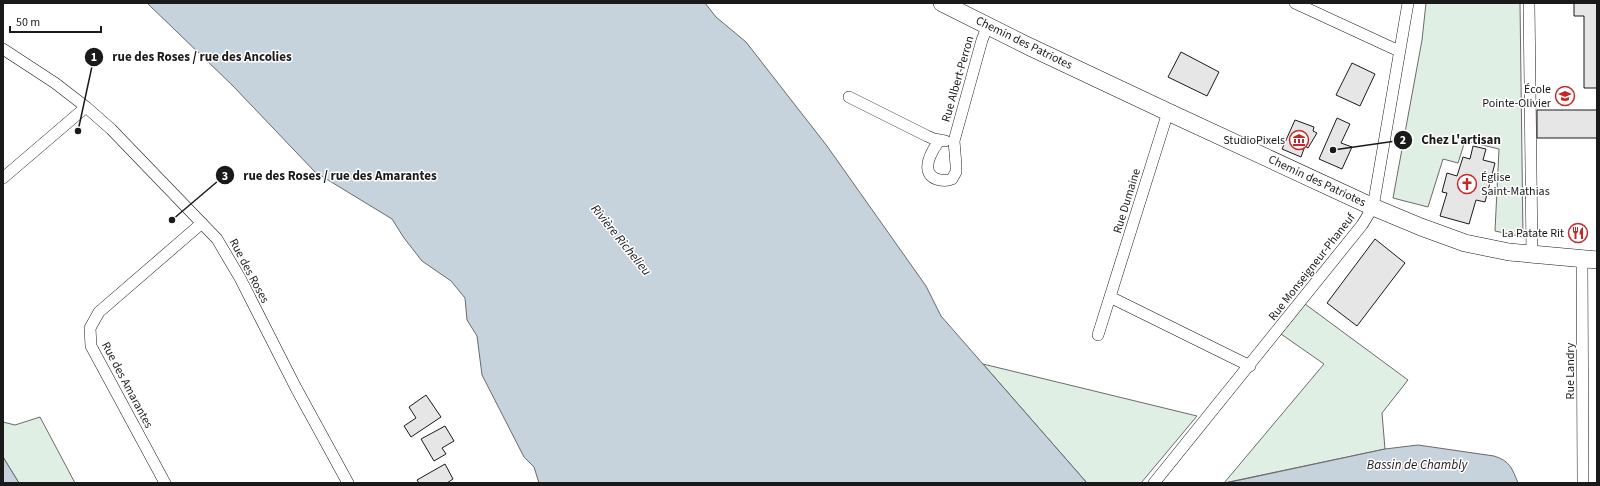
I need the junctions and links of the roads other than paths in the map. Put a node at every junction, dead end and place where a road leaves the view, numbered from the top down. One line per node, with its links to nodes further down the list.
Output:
1 (942, 3): 5 (main road, Chemin des Patriotes)
2 (1295, 3): 7 (street)
3 (1408, 3): 7 (street, Rue Monseigneur-Phaneuf)
4 (1529, 3): 16 (street)
5 (988, 25): 10 (main road, Chemin des Patriotes); 12 (street, Rue Albert-Perron)
6 (3, 49): 9 (street, Rue des Roses)
7 (1399, 51): 14 (street, Rue Monseigneur-Phaneuf)
8 (849, 97): 11 (street, Rue Albert-Perron)
9 (86, 107): 13 (street); 15 (street, Rue des Roses)
10 (1168, 112): 14 (main road, Chemin des Patriotes); 18 (street, Rue Dumaine)
11 (940, 140): 12 (street, Rue Albert-Perron); 12 (street, Rue Albert-Perron)
12 (954, 141)
13 (3, 178)
14 (1373, 207): 16 (main road, Chemin des Patriotes); 20 (street, Rue Monseigneur-Phaneuf)
15 (202, 223): 21 (street, Rue des Amarantes); 22 (street, Rue des Roses)
16 (1532, 254): 17 (main road, Chemin des Patriotes)
17 (1590, 260): 24 (street, Rue Landry)
18 (1110, 297): 19 (street, Rue Dumaine); 20 (street)
19 (1098, 335)
20 (1250, 366): 23 (street, Rue Monseigneur-Phaneuf)
21 (165, 483)
22 (348, 483)
23 (1154, 483)
24 (1583, 483)

